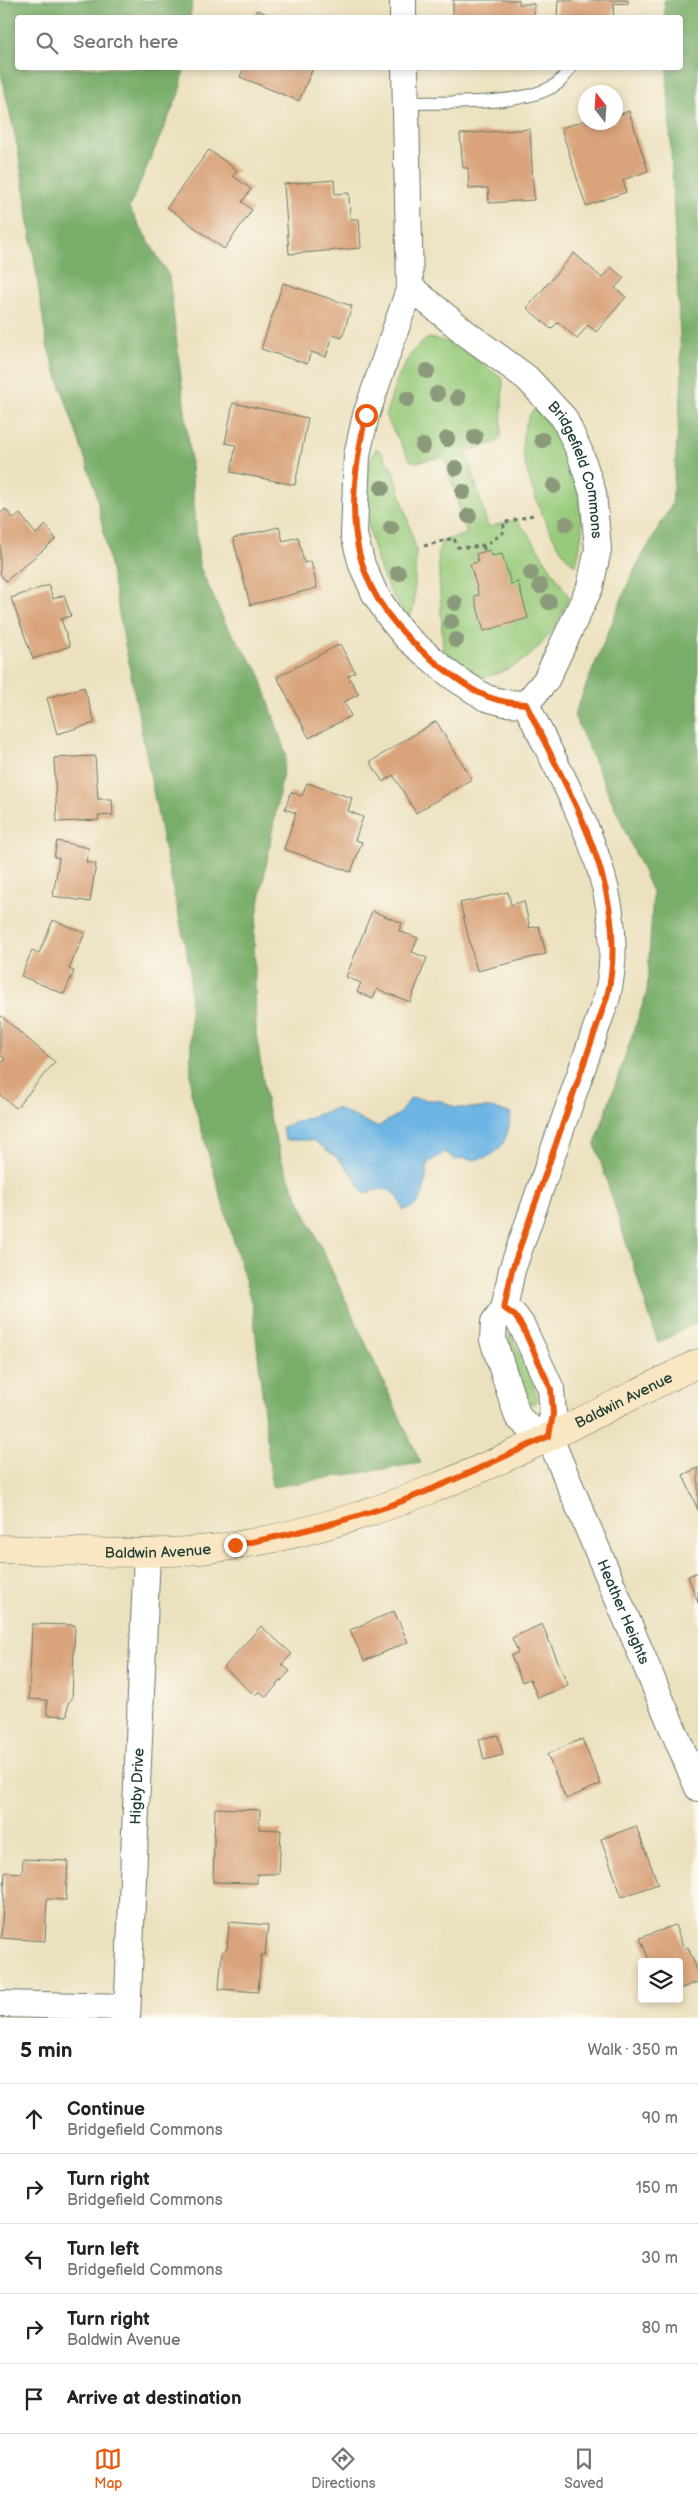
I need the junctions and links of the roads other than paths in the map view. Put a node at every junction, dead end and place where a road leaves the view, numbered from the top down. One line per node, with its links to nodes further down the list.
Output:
1 (403, 0): 2 (street)
2 (403, 15)
3 (405, 70): 5 (street)
4 (568, 70): 5 (lane)
5 (406, 103): 6 (street)
6 (410, 287): 7 (street, Bridgefield Commons); 7 (street)
7 (526, 704): 8 (street)
8 (504, 1308): 10 (street); 10 (street)
9 (698, 1363): 10 (street, Baldwin Avenue)
10 (549, 1436): 12 (street, Baldwin Avenue); 13 (street, Heather Heights)
11 (0, 1549): 12 (street, Baldwin Avenue)
12 (147, 1553): 15 (street, Higby Drive)
13 (698, 1788)
14 (0, 2004): 15 (street)
15 (126, 2013)

